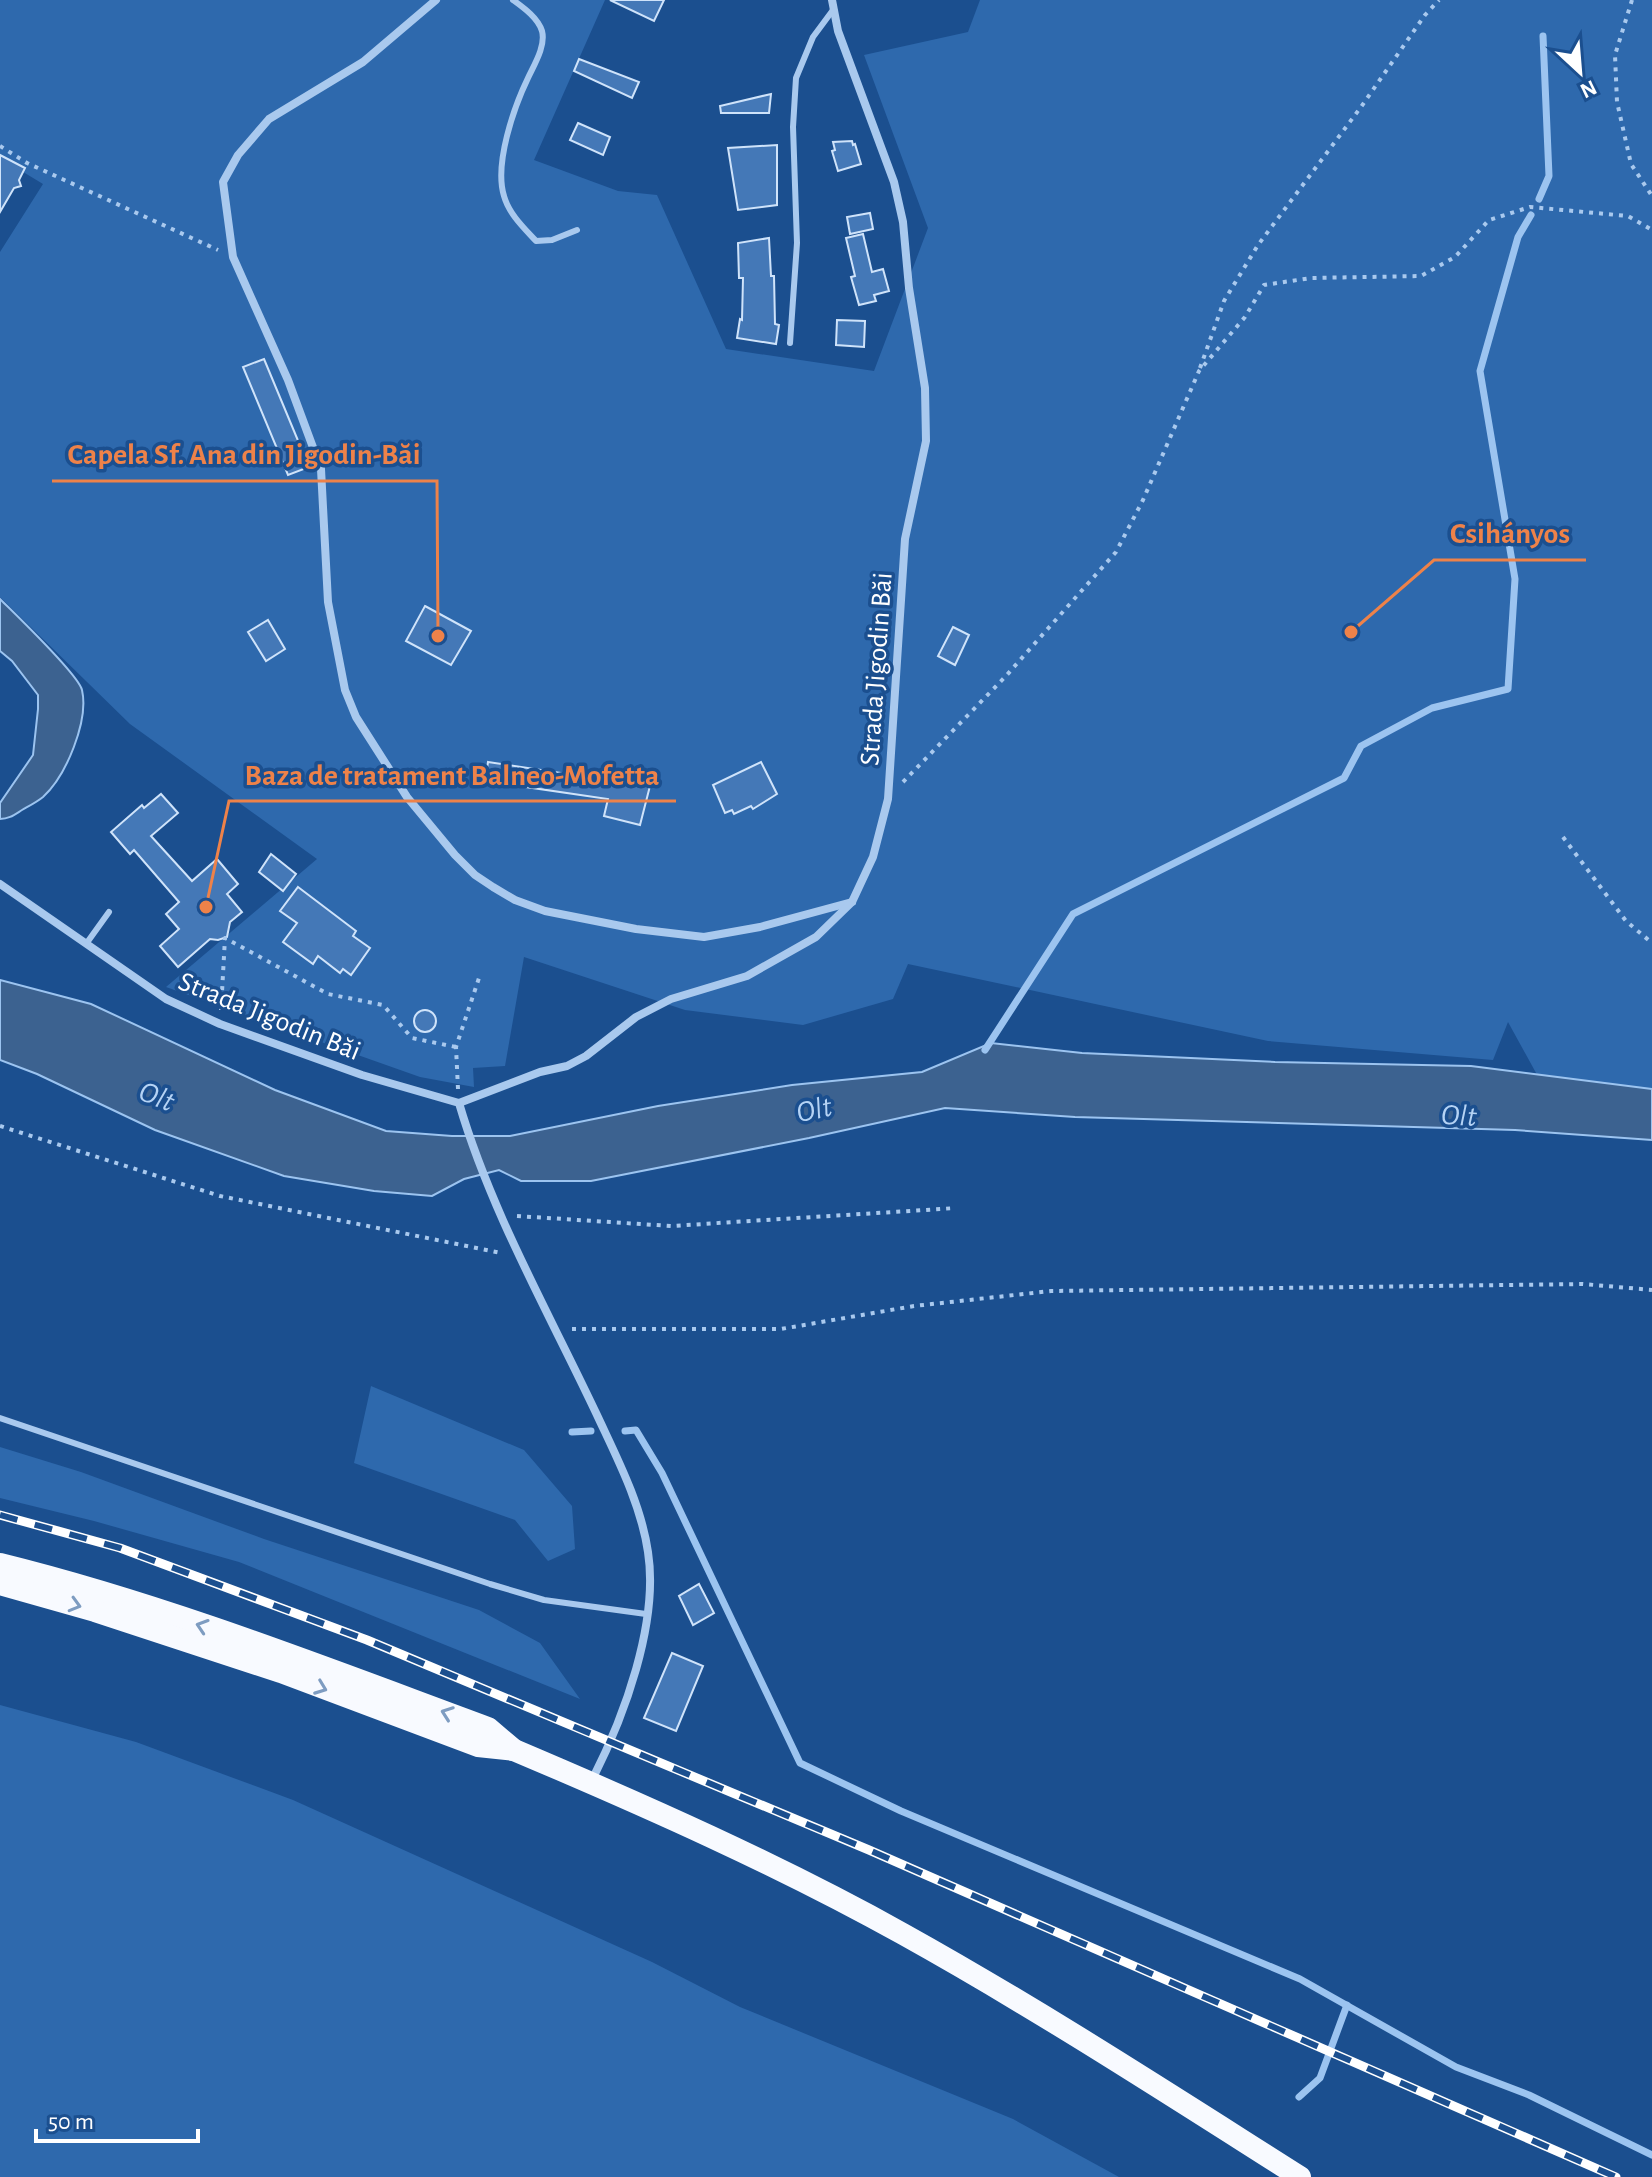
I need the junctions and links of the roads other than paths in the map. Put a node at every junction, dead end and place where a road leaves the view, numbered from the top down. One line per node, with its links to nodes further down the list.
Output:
1 (436, 0): 8 (street)
2 (513, 0): 5 (lane)
3 (832, 0): 4 (street, Strada Jigodin Băi)
4 (833, 10): 6 (lane); 8 (street, Strada Jigodin Băi)
5 (577, 230)
6 (790, 343)
7 (0, 884): 10 (street, Strada Jigodin Băi)
8 (852, 902): 11 (street, Strada Jigodin Băi)
9 (109, 912): 10 (lane)
10 (86, 944): 11 (street, Strada Jigodin Băi)
11 (459, 1103): 15 (street)
12 (0, 1418): 15 (lane)
13 (0, 1564): 16 (highway, one-way to 13)
14 (0, 1584): 16 (highway, one-way to 16)
15 (646, 1614): 17 (street)
16 (514, 1750): 17 (highway)
17 (591, 1782): 18 (highway)
18 (1300, 2177)

